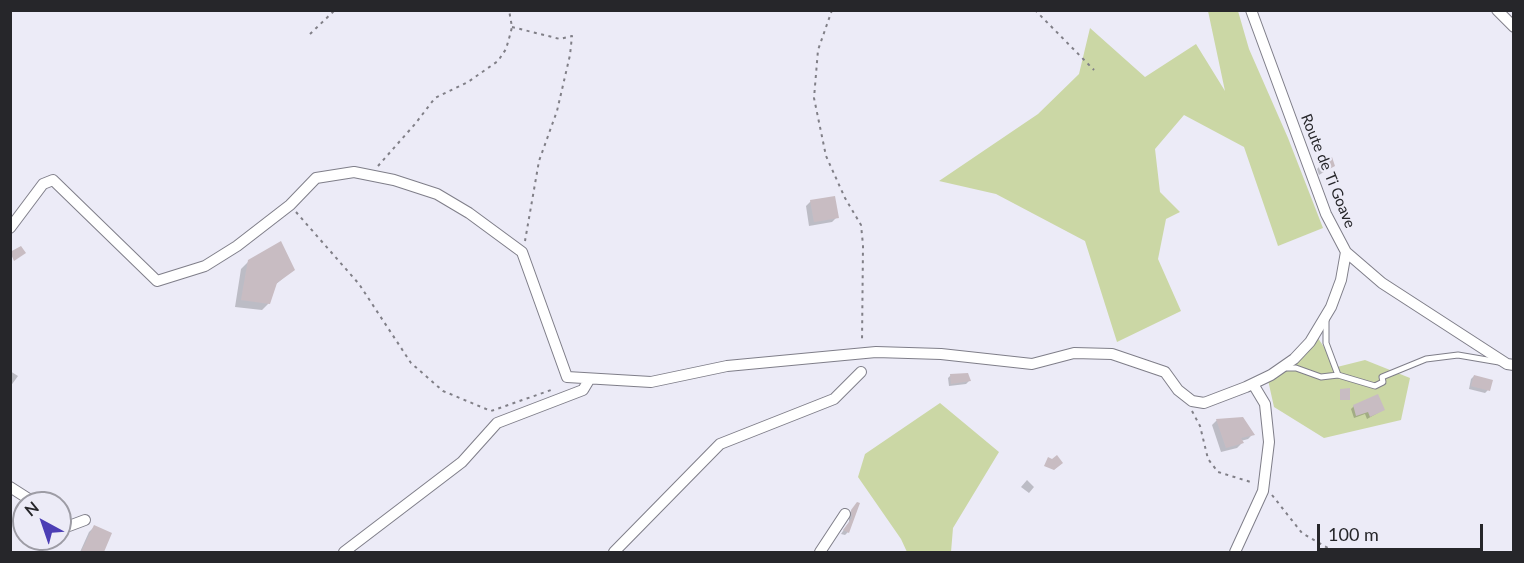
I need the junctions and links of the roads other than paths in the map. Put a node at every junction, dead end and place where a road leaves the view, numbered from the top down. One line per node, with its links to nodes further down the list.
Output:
1 (1251, 10): 5 (street, Route de Ti Goave)
2 (1497, 10): 3 (street)
3 (1514, 27)
4 (10, 228): 10 (street)
5 (1346, 252): 6 (street); 7 (street, Route de Ti Goave)
6 (1325, 317): 9 (lane); 11 (street)
7 (1510, 364): 9 (lane)
8 (861, 372): 16 (street)
9 (1338, 375): 11 (lane)
10 (589, 380): 11 (street); 15 (street)
11 (1253, 384): 18 (street)
12 (845, 514): 17 (street)
13 (85, 520): 14 (street)
14 (72, 525)
15 (344, 552)
16 (614, 552)
17 (820, 552)
18 (1235, 552)

